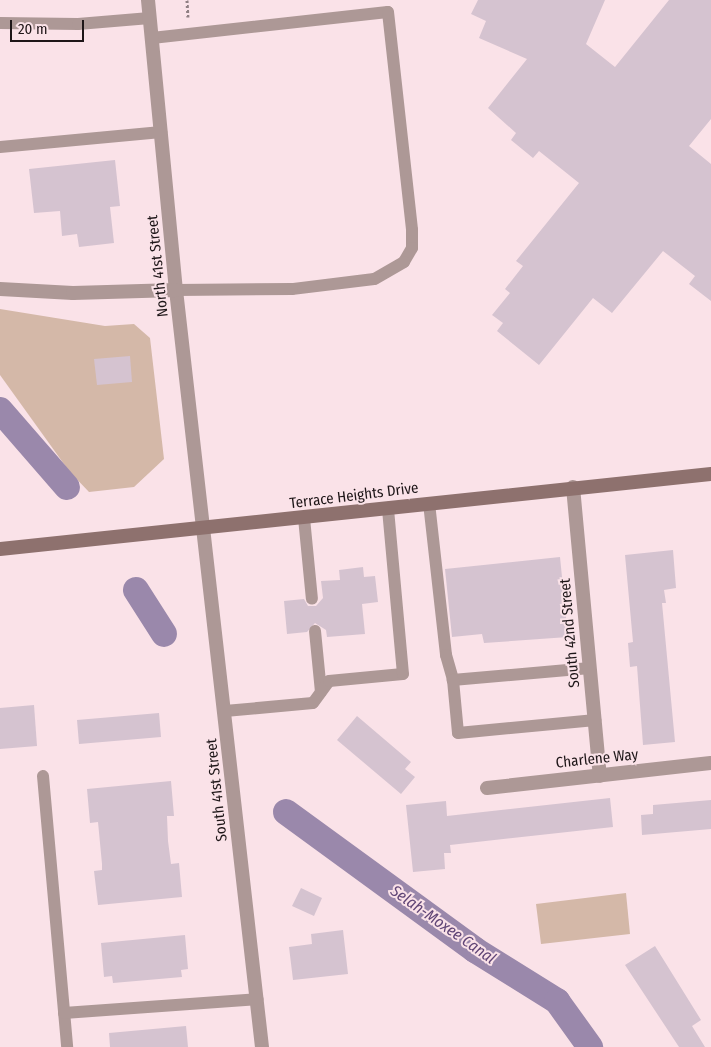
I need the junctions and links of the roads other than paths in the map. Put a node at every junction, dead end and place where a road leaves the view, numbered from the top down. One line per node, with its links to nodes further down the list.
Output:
1 (148, 0): 2 (street, North 41st Street)
2 (150, 18): 3 (lane); 4 (street, North 41st Street)
3 (0, 23)
4 (152, 38): 5 (street, North 41st Street); 8 (lane)
5 (161, 132): 6 (lane); 8 (street, North 41st Street)
6 (0, 147)
7 (0, 289): 8 (street)
8 (176, 290): 14 (street, North 41st Street)
9 (711, 474): 10 (main road, Terrace Heights Drive)
10 (573, 486): 11 (main road, Terrace Heights Drive); 18 (street, South 42nd Street)
11 (429, 503): 12 (main road, Terrace Heights Drive); 19 (lane)
12 (388, 508): 13 (main road, Terrace Heights Drive); 20 (lane)
13 (304, 518): 14 (main road, Terrace Heights Drive); 16 (lane)
14 (204, 529): 15 (main road, Terrace Heights Drive); 21 (street, South 41st Street)
15 (0, 549)
16 (312, 599)
17 (315, 631): 20 (lane)
18 (590, 668): 19 (lane); 22 (street, South 42nd Street)
19 (453, 680): 22 (lane)
20 (321, 692): 21 (lane)
21 (225, 711): 27 (street, South 41st Street)
22 (594, 720): 25 (street, South 42nd Street)
23 (711, 763): 25 (street, Charlene Way)
24 (43, 776): 28 (lane)
25 (600, 776): 26 (street, Charlene Way)
26 (487, 788)
27 (258, 999): 28 (lane); 30 (street, South 41st Street)
28 (64, 1013): 29 (lane)
29 (67, 1047)
30 (262, 1047)

